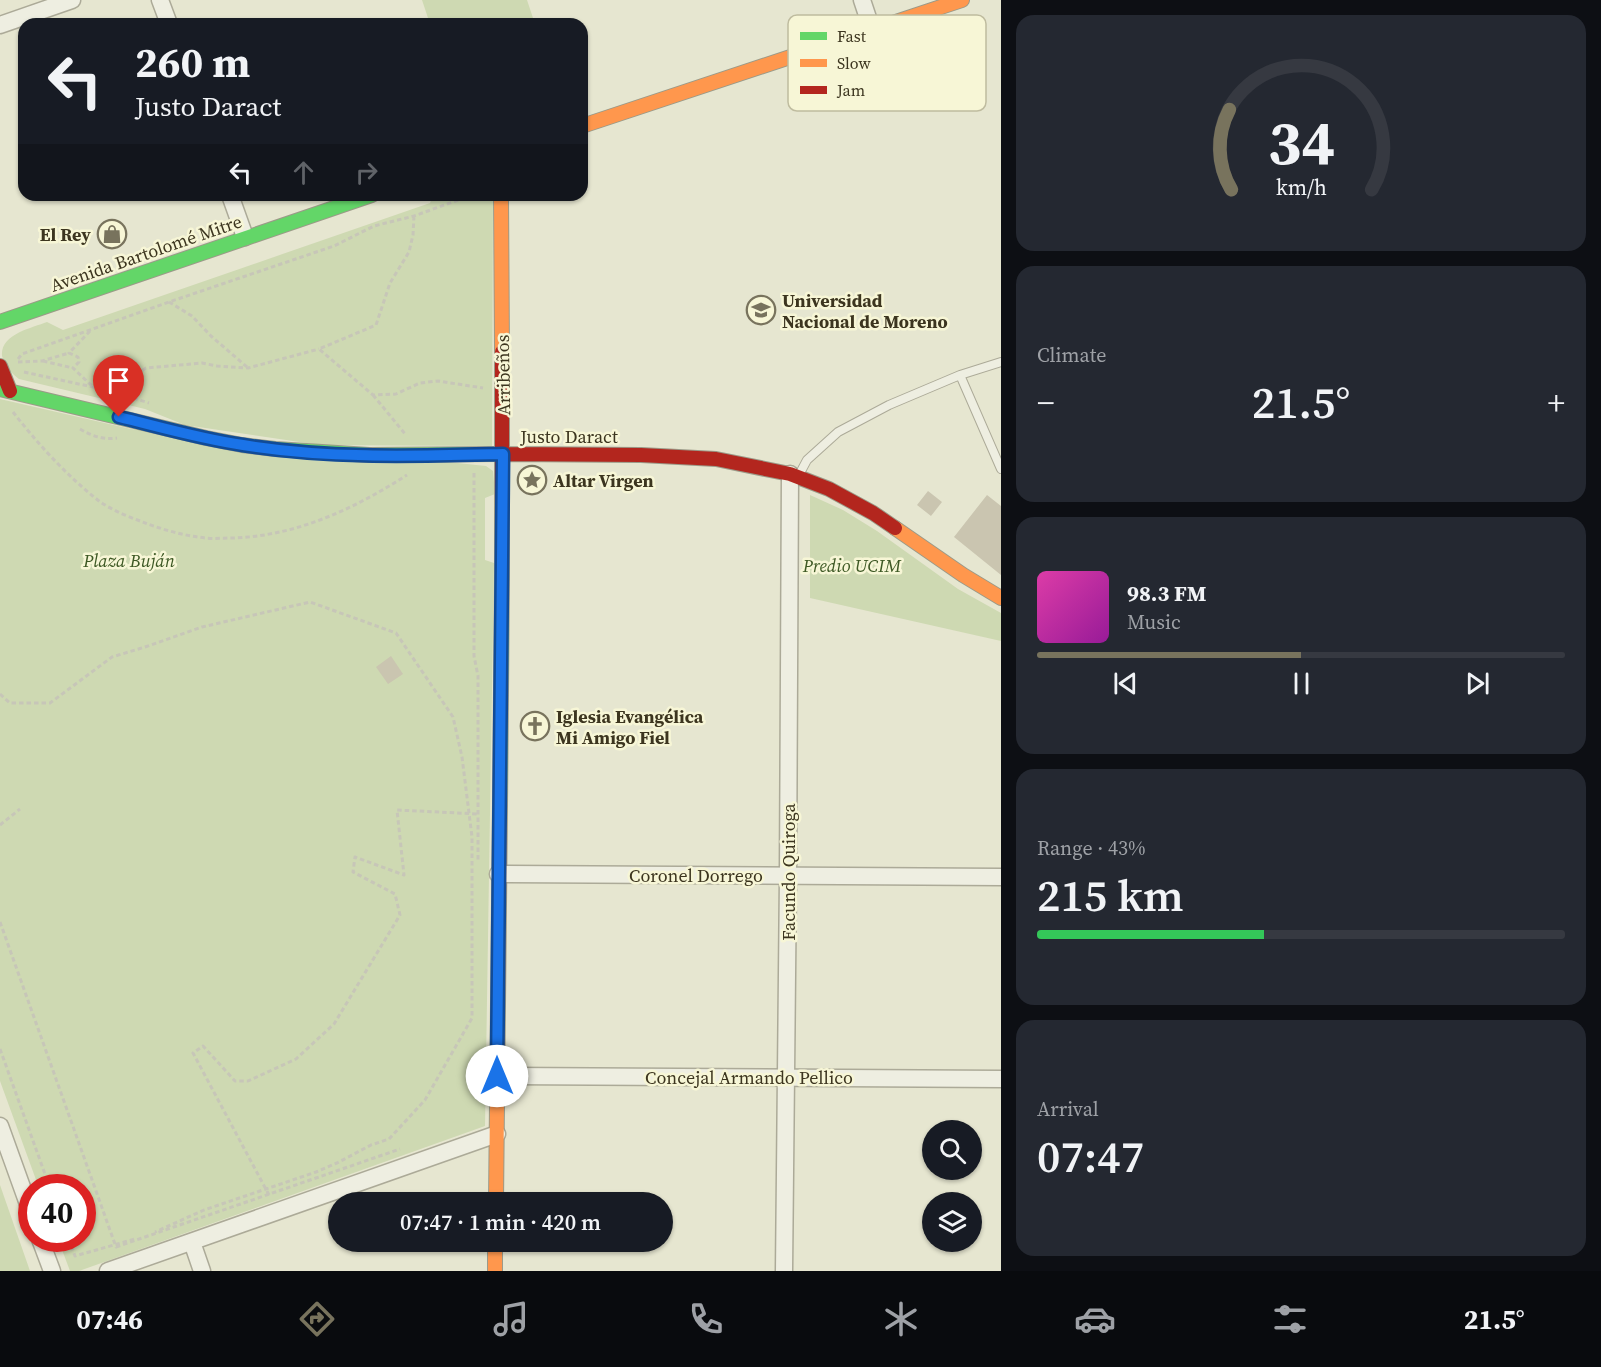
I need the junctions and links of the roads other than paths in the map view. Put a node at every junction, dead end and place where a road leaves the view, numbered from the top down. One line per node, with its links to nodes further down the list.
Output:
1 (72, 0): 7 (street)
2 (160, 0): 8 (street)
3 (862, 0): 5 (street)
4 (962, 0): 6 (street)
5 (867, 15)
6 (917, 15)
7 (20, 18)
8 (167, 18)
9 (18, 19): 10 (street)
10 (0, 25)
11 (788, 58): 12 (street)
12 (588, 124)
13 (232, 201): 16 (street)
14 (354, 201): 16 (street, Avenida Bartolomé Mitre)
15 (501, 201): 22 (street, Arribeños)
16 (245, 237): 17 (street, Avenida Bartolomé Mitre)
17 (0, 322)
18 (1001, 362): 20 (lane)
19 (0, 366): 21 (street)
20 (960, 375): 23 (lane); 24 (lane)
21 (5, 390): 22 (street, Justo Daract)
22 (503, 454): 24 (street, Justo Daract); 26 (street, Arribeños)
23 (1001, 469)
24 (794, 475): 25 (street, Justo Daract); 27 (street, Facundo Quiroga)
25 (1001, 598)
26 (498, 874): 27 (street, Coronel Dorrego); 29 (street, Arribeños)
27 (788, 876): 28 (street, Coronel Dorrego); 30 (street, Facundo Quiroga)
28 (1001, 877)
29 (497, 1076): 30 (street, Concejal Armando Pellico); 33 (street, Arribeños)
30 (786, 1077): 31 (street, Concejal Armando Pellico); 43 (street, Facundo Quiroga)
31 (1001, 1079)
32 (0, 1126): 34 (street)
33 (497, 1134): 35 (street, Arribeños); 36 (street)
34 (18, 1176)
35 (496, 1192)
36 (192, 1242): 40 (street); 41 (street)
37 (44, 1252): 39 (street)
38 (495, 1252): 42 (street)
39 (51, 1271)
40 (108, 1271)
41 (202, 1271)
42 (495, 1271)
43 (784, 1271)

